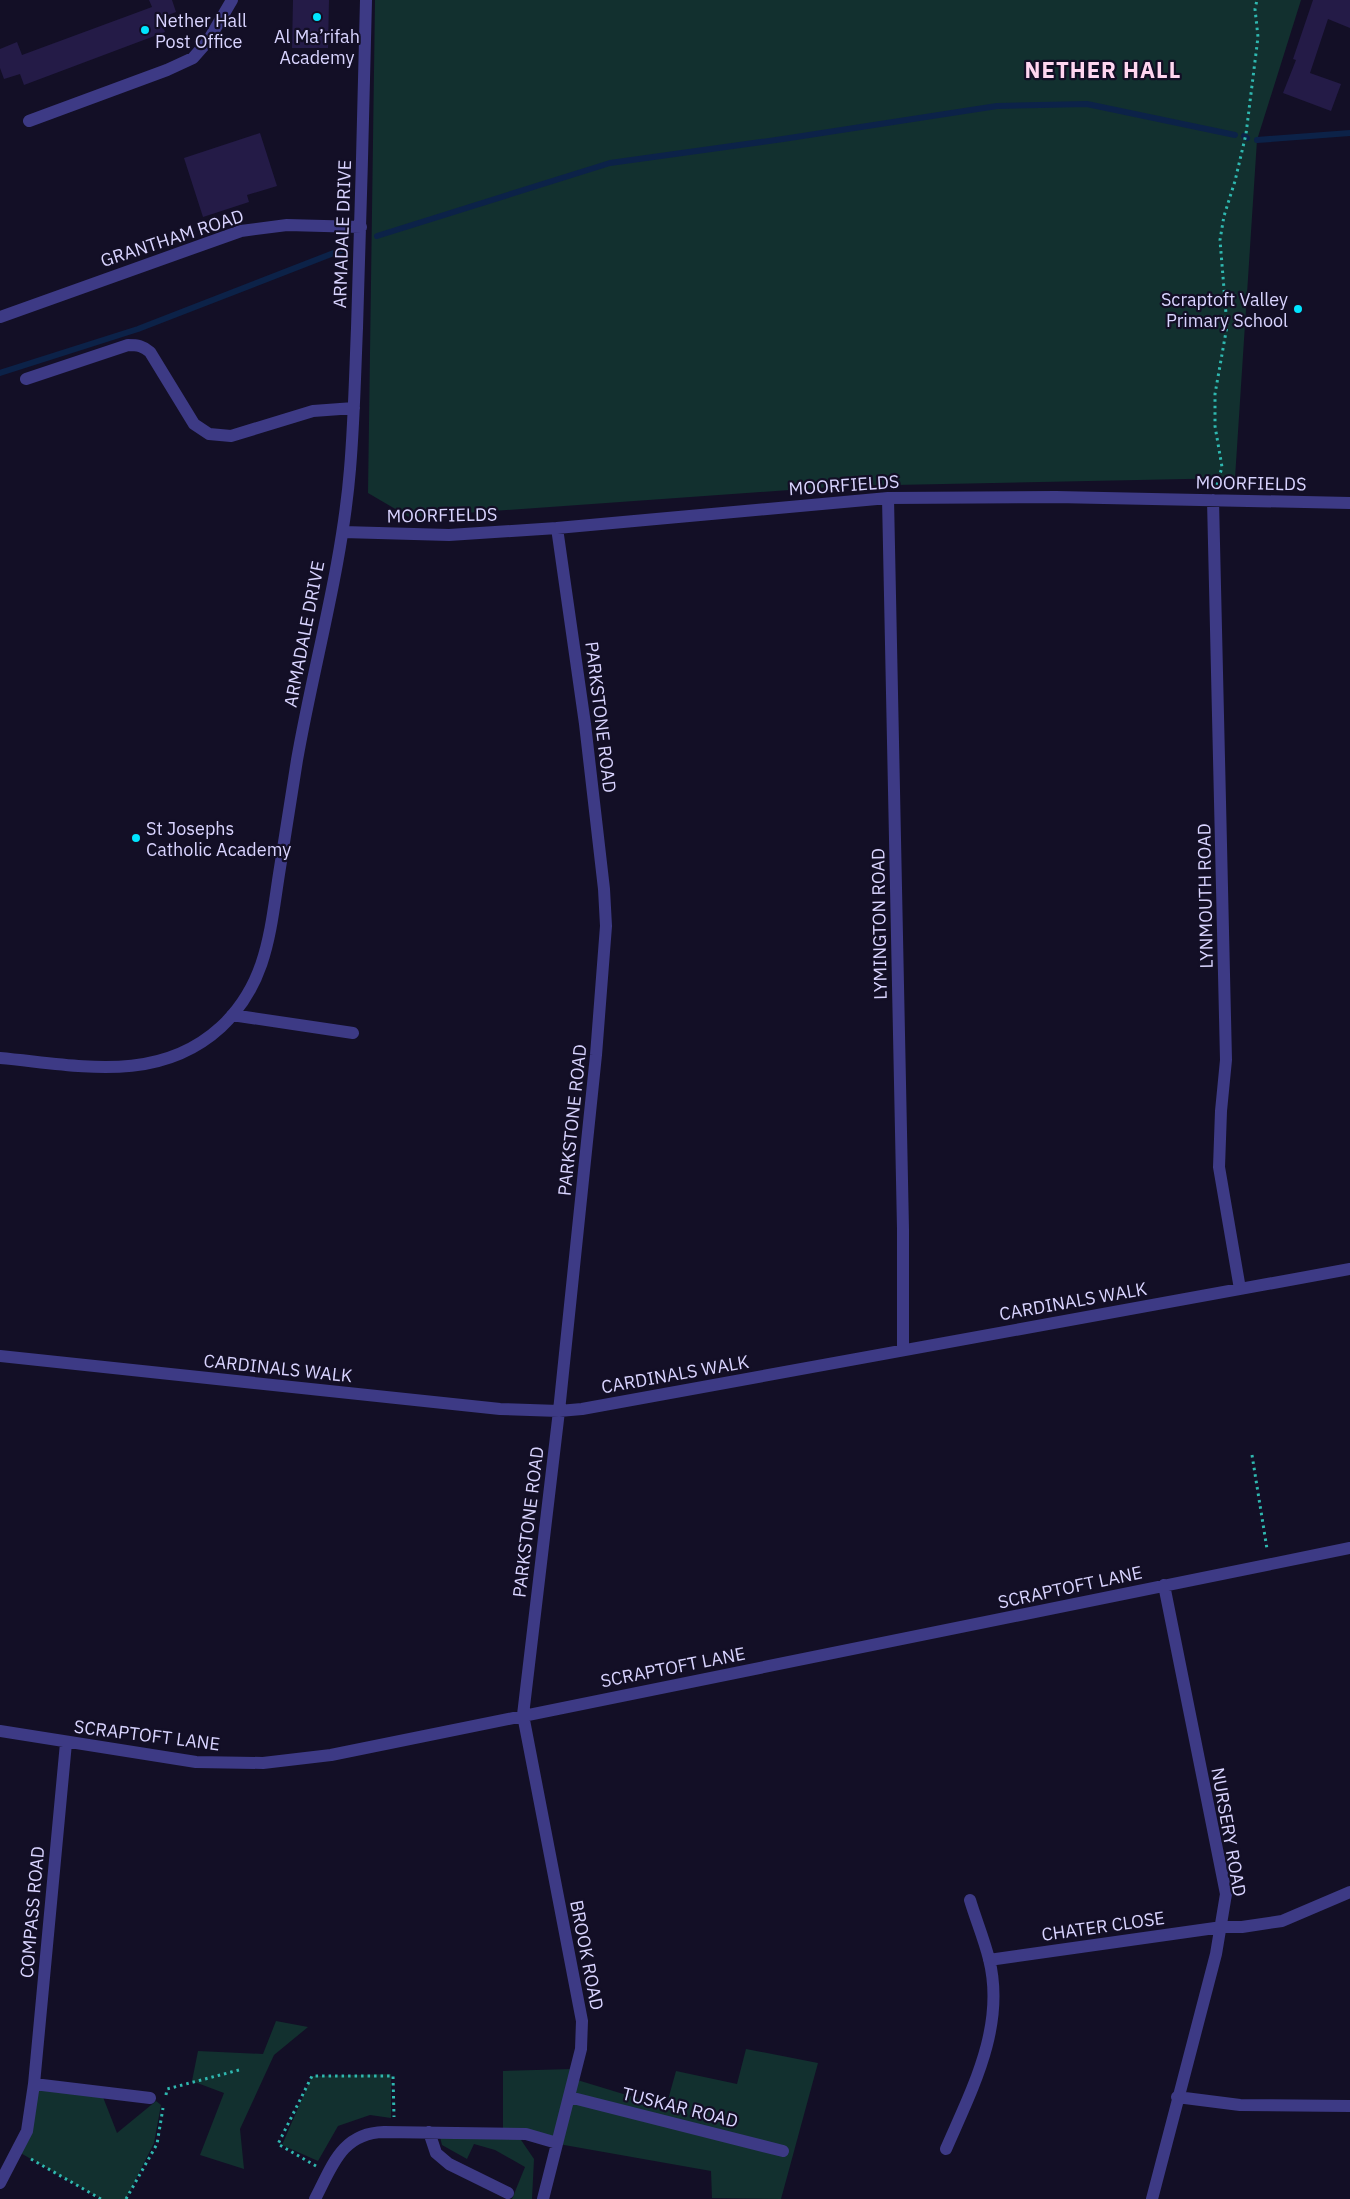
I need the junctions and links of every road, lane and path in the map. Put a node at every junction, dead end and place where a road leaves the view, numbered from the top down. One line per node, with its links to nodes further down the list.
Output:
1 (232, 0): 4 (street)
2 (366, 0): 5 (street, ARMADALE DRIVE)
3 (1257, 0): 10 (path)
4 (29, 121)
5 (361, 227): 6 (street, GRANTHAM ROAD); 8 (street, ARMADALE DRIVE)
6 (0, 317)
7 (26, 379): 8 (street)
8 (354, 408): 13 (street, ARMADALE DRIVE)
9 (888, 498): 10 (street, MOORFIELDS); 12 (street, MOORFIELDS); 19 (street, LYMINGTON ROAD)
10 (1213, 500): 11 (street, MOORFIELDS); 18 (street, LYNMOUTH ROAD)
11 (1350, 503)
12 (556, 528): 13 (street, MOORFIELDS); 21 (street, PARKSTONE ROAD)
13 (343, 532): 14 (street, ARMADALE DRIVE)
14 (232, 1015): 15 (street); 16 (street, ARMADALE DRIVE)
15 (353, 1033)
16 (0, 1058)
17 (1350, 1269): 18 (street, CARDINALS WALK)
18 (1240, 1289): 19 (street, CARDINALS WALK)
19 (903, 1349): 21 (street, CARDINALS WALK)
20 (0, 1356): 21 (street, CARDINALS WALK)
21 (559, 1411): 26 (street, PARKSTONE ROAD)
22 (1252, 1455): 24 (path)
23 (1350, 1548): 24 (street, SCRAPTOFT LANE)
24 (1269, 1564): 25 (street, SCRAPTOFT LANE)
25 (1164, 1585): 26 (street, SCRAPTOFT LANE); 31 (street, NURSERY ROAD)
26 (523, 1716): 28 (street, SCRAPTOFT LANE); 35 (street, BROOK ROAD)
27 (0, 1731): 28 (street, SCRAPTOFT LANE)
28 (66, 1743): 34 (street, COMPASS ROAD)
29 (1350, 1892): 31 (street, CHATER CLOSE)
30 (970, 1900): 32 (street)
31 (1222, 1927): 32 (street, CHATER CLOSE); 36 (street, NURSERY ROAD)
32 (989, 1960): 42 (street)
33 (239, 2070): 50 (path)
34 (34, 2084): 37 (street); 43 (street, COMPASS ROAD)
35 (569, 2097): 41 (street, BROOK ROAD); 44 (street, TUSKAR ROAD)
36 (1177, 2097): 38 (street); 53 (street, NURSERY ROAD)
37 (150, 2098)
38 (1350, 2106)
39 (394, 2132): 40 (street); 46 (street); 46 (path)
40 (429, 2132): 41 (street); 48 (street)
41 (557, 2143): 52 (street, BROOK ROAD)
42 (946, 2149)
43 (17, 2151): 45 (street, COMPASS ROAD); 49 (path)
44 (784, 2151)
45 (4, 2167): 47 (street, COMPASS ROAD)
46 (328, 2173): 51 (street)
47 (0, 2182)
48 (508, 2193)
49 (101, 2199)
50 (126, 2199)
51 (315, 2199)
52 (543, 2199)
53 (1152, 2199)

